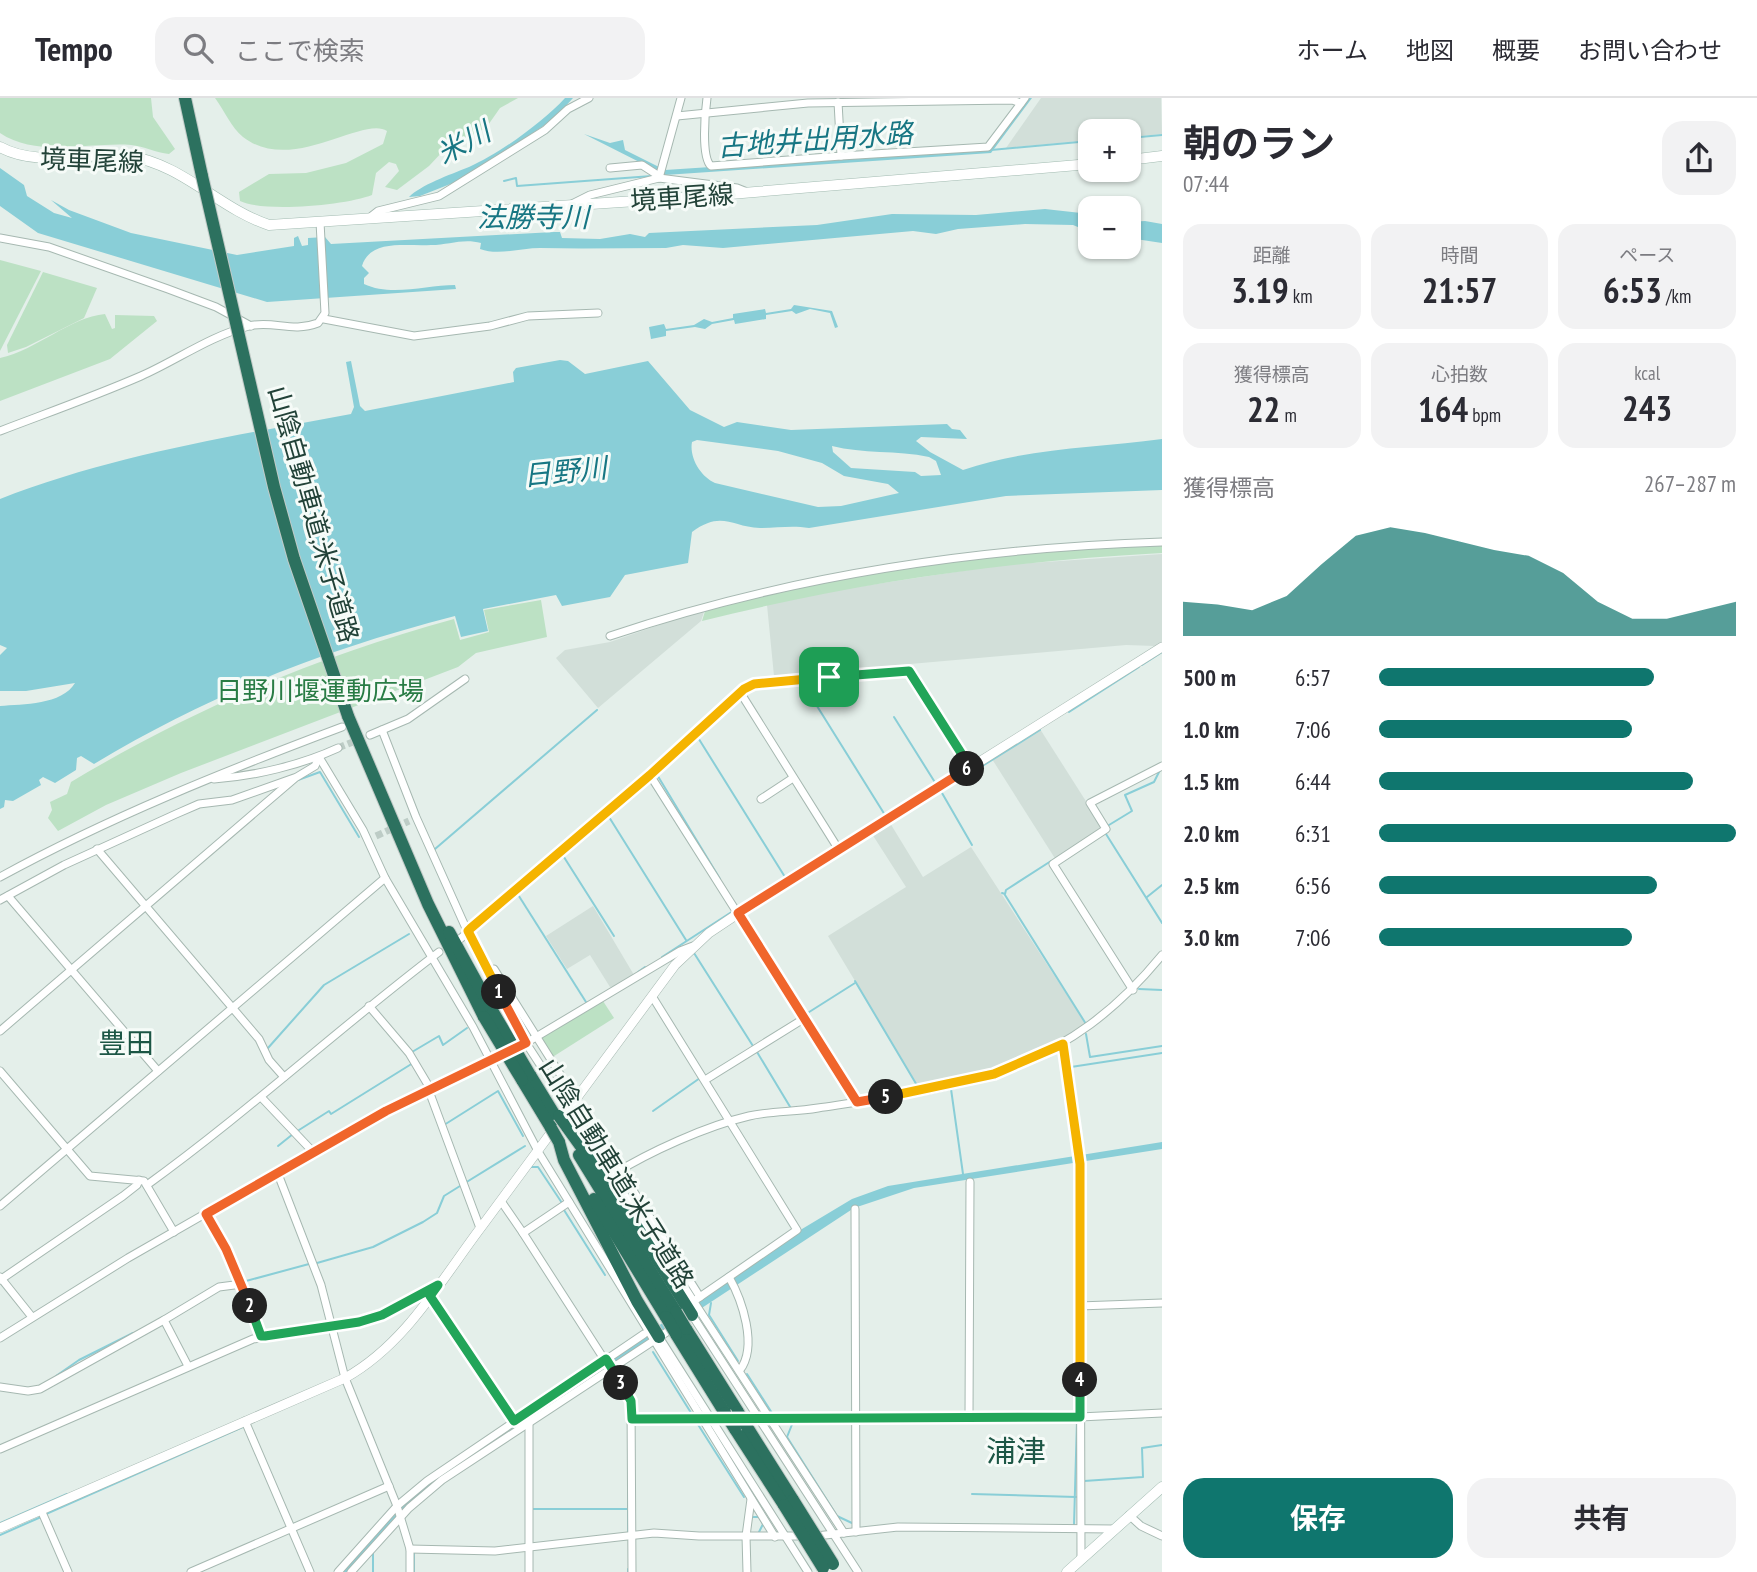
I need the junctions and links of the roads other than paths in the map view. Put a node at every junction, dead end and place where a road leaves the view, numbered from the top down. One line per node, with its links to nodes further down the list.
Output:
1 (187, 98): 17 (highway, 山陰自動車道;米子道路)
2 (589, 98): 20 (street)
3 (681, 98): 9 (street)
4 (707, 98): 8 (street)
5 (919, 99): 6 (street); 7 (street)
6 (1023, 101): 11 (street)
7 (838, 102): 8 (street); 11 (street)
8 (705, 113): 9 (street); 11 (street)
9 (677, 116): 16 (street)
10 (0, 147): 17 (main road, 境車尾線)
11 (841, 156)
12 (1162, 156): 13 (main road)
13 (1141, 159)
14 (1078, 165): 18 (main road, 境車尾線)
15 (610, 168): 16 (street)
16 (660, 174): 18 (street); 19 (street)
17 (204, 181): 21 (main road, 境車尾線); 32 (highway, 山陰自動車道;米子道路, bridge)
18 (748, 192): 19 (main road, 境車尾線)
19 (568, 206): 20 (main road, 境車尾線)
20 (369, 218): 21 (main road, 境車尾線)
21 (320, 226): 24 (street)
22 (0, 237): 25 (street)
23 (598, 313): 24 (street)
24 (324, 316): 25 (street)
25 (251, 326): 26 (street)
26 (0, 431)
27 (1162, 542): 28 (street)
28 (610, 636)
29 (1159, 649): 38 (street)
30 (466, 679): 33 (street)
31 (740, 692): 38 (street); 39 (street); 41 (street)
32 (347, 719): 42 (street); 79 (highway, 山陰自動車道;米子道路, bridge)
33 (382, 730): 34 (street); 54 (street)
34 (370, 735)
35 (338, 748): 36 (street)
36 (319, 757): 40 (street); 42 (street); 45 (street)
37 (1162, 766): 62 (street)
38 (970, 767): 47 (street)
39 (650, 775): 53 (street); 54 (street)
40 (295, 778): 46 (street); 52 (street)
41 (793, 778): 43 (street); 47 (street)
42 (205, 779): 48 (street)
43 (761, 799)
44 (376, 836): 45 (street)
45 (367, 839): 49 (street)
46 (97, 849): 50 (street); 52 (street)
47 (839, 850): 53 (street)
48 (0, 877)
49 (385, 878): 59 (street); 65 (street)
50 (8, 896): 51 (street); 60 (street)
51 (0, 900)
52 (145, 906): 60 (street); 65 (street)
53 (738, 913): 56 (street); 66 (street)
54 (467, 929): 55 (street); 61 (street)
55 (460, 939)
56 (693, 946): 63 (street); 68 (street)
57 (439, 953): 59 (street)
58 (1162, 955): 62 (street)
59 (431, 959): 64 (street); 71 (street)
60 (71, 970): 67 (street); 73 (street)
61 (489, 971): 68 (street); 69 (street)
62 (1133, 990): 70 (street)
63 (652, 996): 75 (street); 79 (street)
64 (369, 1006): 74 (street); 76 (street)
65 (233, 1008): 73 (street); 74 (street)
66 (805, 1018): 75 (street); 78 (street)
67 (0, 1031)
68 (536, 1037): 69 (street); 79 (street)
69 (526, 1043): 71 (street); 79 (street)
70 (1064, 1047): 78 (street); 102 (street)
71 (492, 1061): 76 (street); 82 (street)
72 (0, 1071): 81 (street)
73 (158, 1071): 81 (street)
74 (282, 1075): 77 (street)
75 (705, 1080): 80 (street)
76 (430, 1091): 83 (street); 93 (street)
77 (261, 1097): 83 (street); 86 (street)
78 (857, 1102): 80 (street)
79 (565, 1118): 82 (street); 84 (street); 84 (street); 101 (highway); 109 (highway); 149 (highway, 山陰自動車道;米子道路, bridge)
80 (733, 1124): 84 (street); 96 (street)
81 (68, 1150): 86 (street); 90 (street)
82 (539, 1153): 88 (street); 89 (street)
83 (315, 1154): 85 (street)
84 (617, 1172): 101 (street)
85 (278, 1174): 92 (street); 105 (street)
86 (143, 1182): 94 (street); 97 (street)
87 (970, 1182): 118 (street)
88 (500, 1201): 93 (street); 95 (street)
89 (569, 1202): 95 (street); 106 (street)
90 (0, 1206)
91 (855, 1209): 117 (street)
92 (206, 1214): 94 (street); 98 (street)
93 (480, 1228): 99 (street)
94 (174, 1232): 103 (street)
95 (523, 1233): 110 (street)
96 (729, 1277): 101 (street); 112 (street)
97 (1, 1279): 103 (street)
98 (242, 1284): 104 (street); 107 (street)
99 (434, 1291): 105 (street); 113 (street); 125 (street)
100 (1162, 1303): 102 (street)
101 (696, 1305): 109 (street); 112 (street); 120 (street)
102 (1079, 1306): 116 (street)
103 (32, 1317): 108 (street)
104 (164, 1320): 111 (street); 114 (street)
105 (331, 1327): 107 (street); 113 (street)
106 (645, 1332): 109 (street); 110 (street)
107 (261, 1336): 111 (street)
108 (0, 1338)
109 (656, 1339): 110 (street); 122 (street); 123 (street)
110 (609, 1363): 119 (street); 125 (street); 126 (street)
111 (188, 1367): 127 (street)
112 (740, 1370): 121 (street)
113 (345, 1378): 124 (street); 128 (street)
114 (0, 1387)
115 (1162, 1413): 116 (street)
116 (1080, 1417): 118 (street); 136 (street)
117 (857, 1418): 118 (street); 121 (street); 138 (street)
118 (969, 1418)
119 (632, 1419): 122 (street); 141 (street)
120 (760, 1419): 121 (street); 123 (street); 140 (street)
121 (770, 1419): 139 (street)
122 (702, 1420): 123 (street); 130 (street)
123 (712, 1420): 145 (street)
124 (245, 1421): 131 (street); 135 (street)
125 (514, 1421): 132 (street)
126 (529, 1423): 132 (street); 146 (street)
127 (0, 1449)
128 (389, 1486): 132 (street); 135 (street)
129 (1162, 1487): 133 (main road)
130 (751, 1499): 142 (street); 144 (street)
131 (41, 1510): 134 (street); 150 (street)
132 (399, 1512): 147 (street); 153 (street); 154 (street)
133 (1129, 1515): 137 (main road); 143 (street)
134 (0, 1528)
135 (291, 1528): 151 (street); 152 (street)
136 (1079, 1529): 137 (street); 138 (street); 148 (street)
137 (1113, 1529): 148 (main road)
138 (856, 1532): 139 (street)
139 (844, 1533): 140 (street)
140 (833, 1535): 145 (street); 160 (street)
141 (631, 1536): 142 (street); 146 (street); 157 (street)
142 (747, 1536): 144 (street); 158 (street)
143 (1162, 1536)
144 (775, 1537): 145 (street)
145 (786, 1537): 159 (street)
146 (529, 1548): 147 (street); 156 (street)
147 (410, 1549): 155 (street)
148 (1075, 1567)
149 (830, 1569)
150 (68, 1572)
151 (191, 1572)
152 (310, 1572)
153 (338, 1572)
154 (351, 1572)
155 (410, 1572)
156 (529, 1572)
157 (632, 1572)
158 (747, 1572)
159 (808, 1572)
160 (858, 1572)

